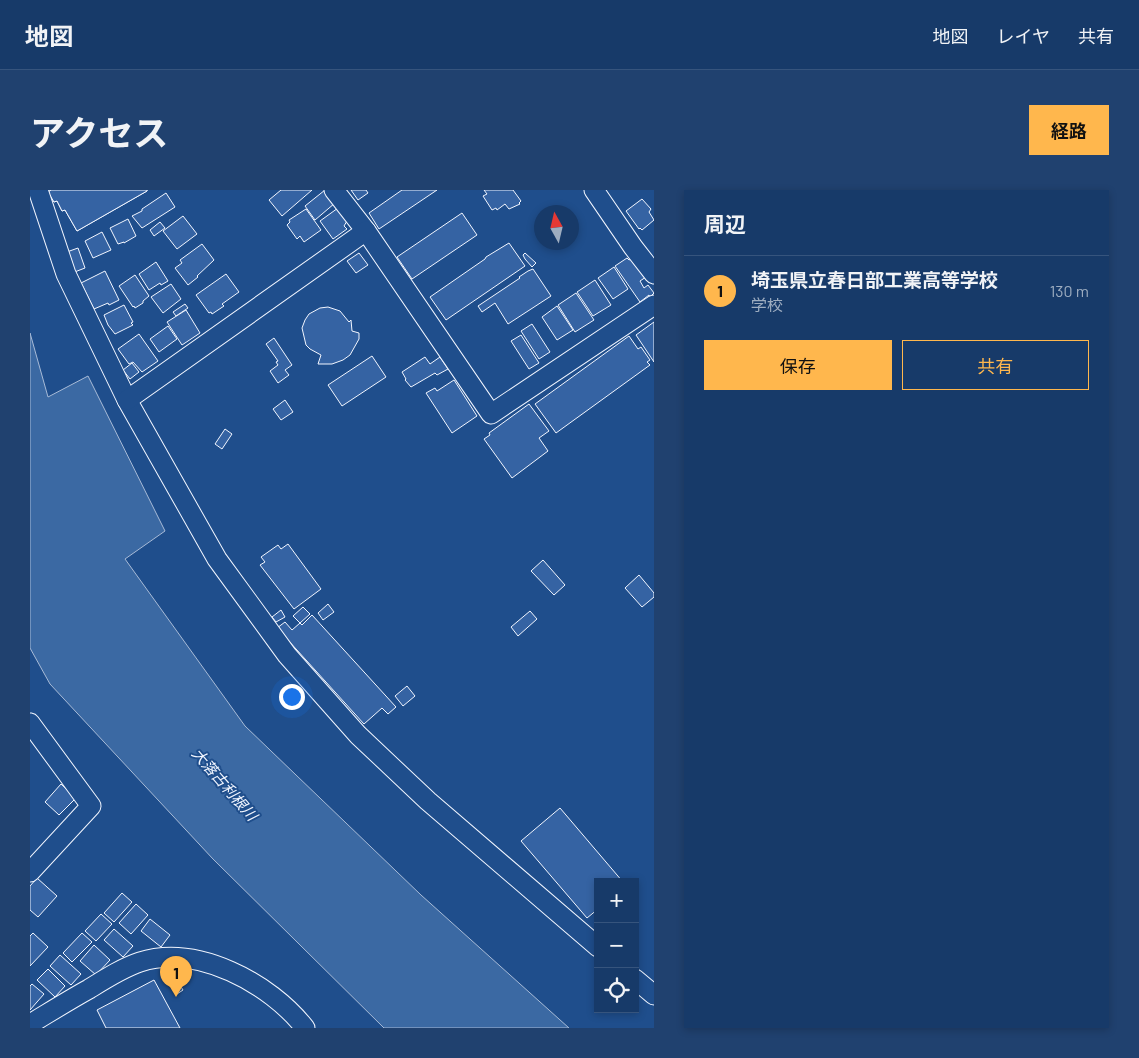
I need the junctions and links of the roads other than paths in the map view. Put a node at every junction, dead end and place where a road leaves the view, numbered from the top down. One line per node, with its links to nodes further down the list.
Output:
1 (38, 190): 7 (street)
2 (334, 190): 4 (street)
3 (594, 190): 5 (street)
4 (366, 231): 6 (street); 7 (street)
5 (654, 274)
6 (654, 305)
7 (127, 400): 10 (street)
8 (30, 723): 9 (street)
9 (32, 865)
10 (594, 944)
11 (639, 982): 12 (street)
12 (654, 995)
13 (30, 1024): 14 (street)
14 (305, 1028)

